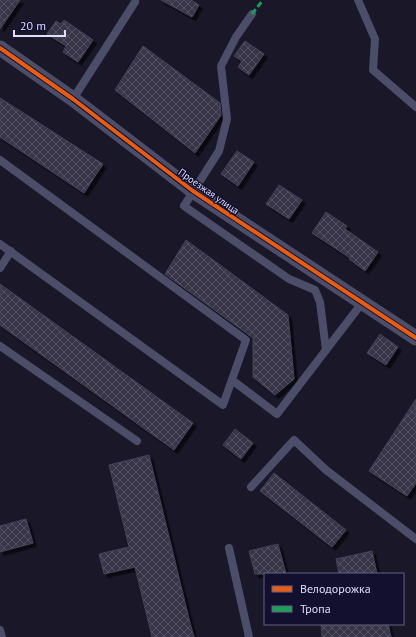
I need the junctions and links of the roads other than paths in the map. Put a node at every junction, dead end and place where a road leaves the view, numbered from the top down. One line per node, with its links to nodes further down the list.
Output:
1 (358, 0): 6 (lane)
2 (135, 2): 5 (lane)
3 (252, 14): 8 (lane)
4 (0, 48): 5 (street, Проезжая улица)
5 (73, 99): 8 (street, Проезжая улица)
6 (416, 107)
7 (0, 160): 16 (lane)
8 (193, 191): 12 (street, Проезжая улица); 15 (lane)
9 (0, 244): 10 (lane)
10 (11, 251): 11 (lane); 16 (lane)
11 (0, 268)
12 (362, 303): 13 (street, Проезжая улица); 15 (lane)
13 (416, 338)
14 (0, 346): 17 (lane)
15 (326, 350): 16 (lane)
16 (232, 380)
17 (137, 441)
18 (251, 486): 19 (lane)
19 (416, 539)
20 (229, 548): 23 (lane)
21 (0, 630): 22 (lane)
22 (2, 637)
23 (249, 637)

